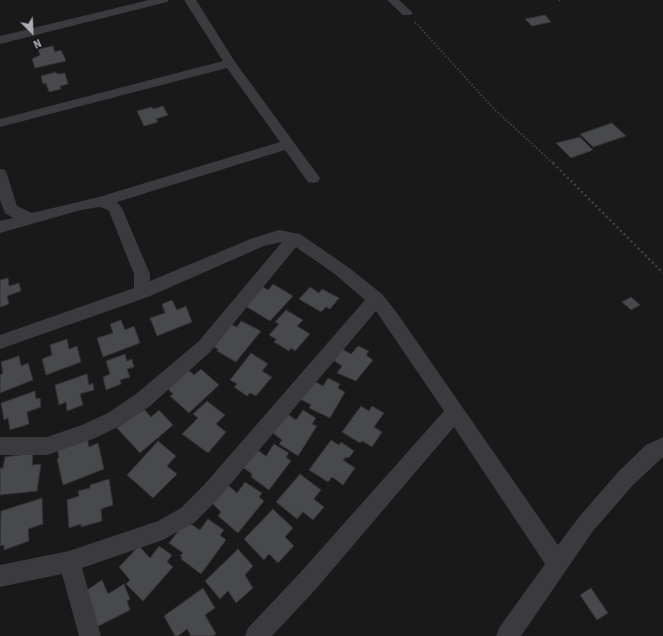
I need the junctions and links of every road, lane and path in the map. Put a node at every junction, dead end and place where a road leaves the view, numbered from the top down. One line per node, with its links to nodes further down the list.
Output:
1 (163, 0): 5 (street)
2 (190, 0): 6 (street)
3 (393, 0): 4 (street)
4 (407, 13): 15 (path)
5 (0, 40)
6 (230, 63): 7 (street); 8 (street)
7 (0, 123)
8 (288, 144): 10 (street); 11 (street)
9 (0, 174): 12 (street)
10 (313, 178)
11 (99, 202): 12 (street); 16 (street)
12 (30, 218): 13 (street)
13 (0, 227)
14 (294, 238): 16 (street); 17 (street); 20 (street)
15 (663, 273)
16 (142, 292): 18 (street)
17 (376, 299): 19 (street); 22 (street)
18 (0, 342)
19 (454, 413): 23 (street); 26 (street)
20 (0, 446)
21 (663, 446): 23 (street)
22 (68, 562): 24 (street); 25 (street)
23 (558, 564): 27 (street)
24 (0, 576)
25 (90, 636)
26 (256, 636)
27 (507, 636)

